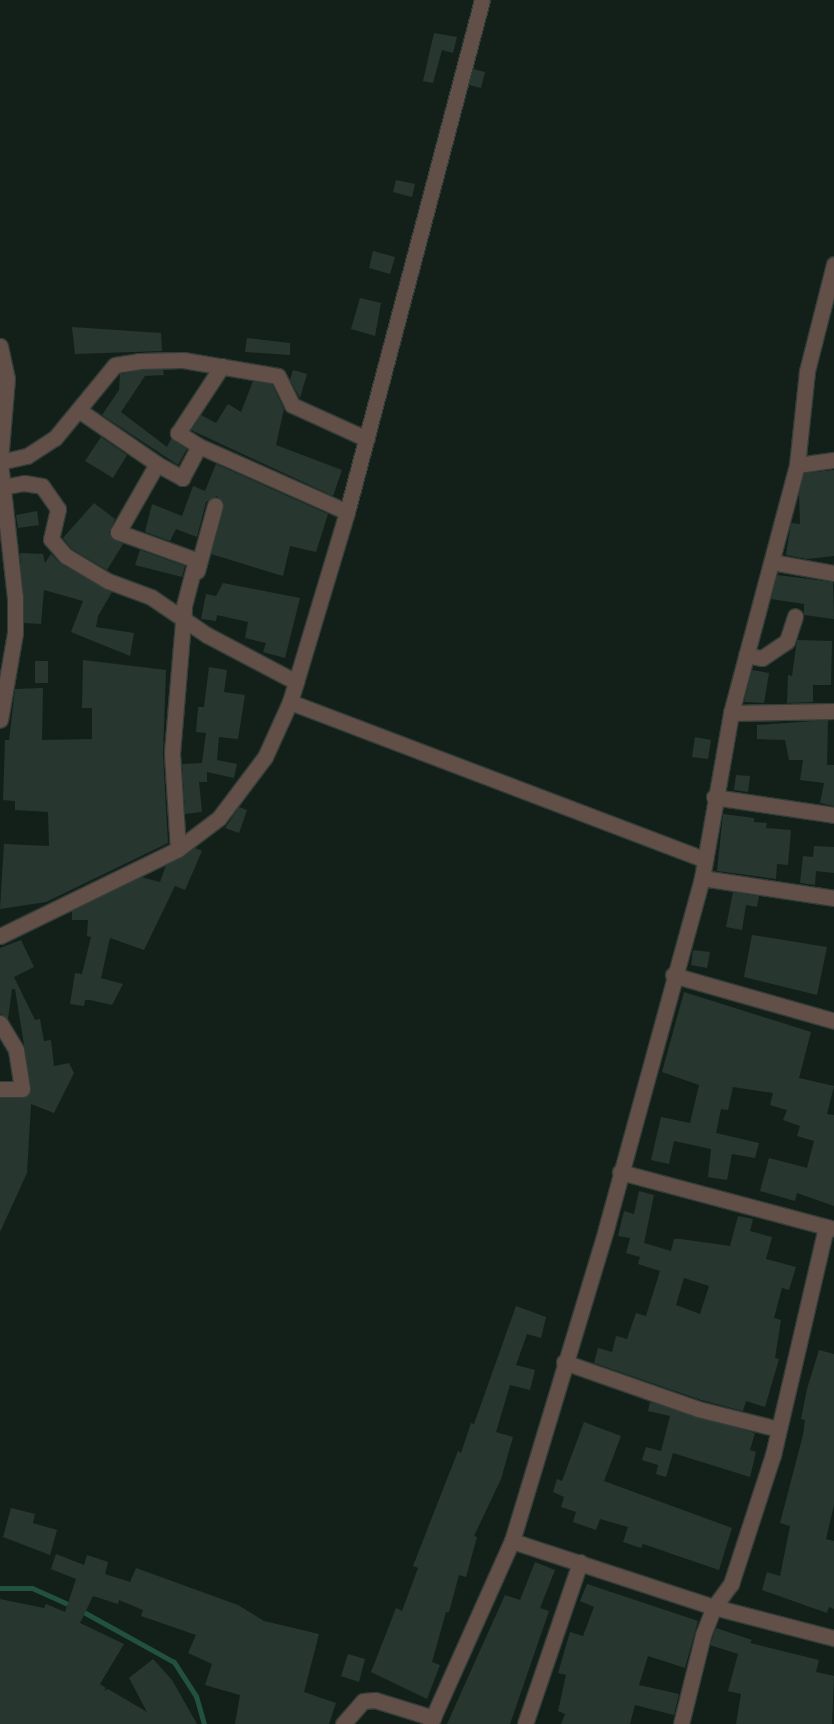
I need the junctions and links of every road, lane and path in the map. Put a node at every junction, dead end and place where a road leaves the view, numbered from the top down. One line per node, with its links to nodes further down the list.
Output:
1 (482, 0): 6 (street)
2 (834, 264): 11 (street)
3 (0, 346): 9 (street)
4 (222, 366): 5 (street); 6 (street); 7 (street)
5 (80, 411): 9 (street); 10 (street)
6 (367, 439): 14 (street)
7 (199, 446): 10 (street); 14 (street)
8 (834, 460): 11 (street)
9 (0, 462): 12 (street)
10 (157, 464): 19 (street)
11 (796, 465): 15 (street)
12 (3, 488): 17 (street); 19 (street)
13 (215, 506): 19 (street)
14 (347, 512): 21 (street)
15 (772, 562): 16 (street); 20 (street)
16 (834, 573)
17 (7, 597): 24 (street)
18 (795, 616): 20 (street)
19 (181, 618): 21 (street); 28 (street)
20 (746, 655): 25 (street)
21 (296, 682): 22 (street)
22 (290, 702): 28 (street); 29 (street)
23 (834, 711): 25 (street)
24 (1, 712)
25 (732, 713): 26 (street)
26 (714, 797): 27 (street); 29 (street)
27 (834, 815)
28 (178, 849): 32 (street)
29 (704, 859): 30 (street)
30 (702, 878): 31 (street); 33 (street)
31 (834, 898)
32 (0, 936)
33 (673, 975): 34 (street); 37 (street)
34 (834, 1021)
35 (0, 1023): 36 (street)
36 (0, 1089)
37 (620, 1172): 38 (street); 39 (street)
38 (830, 1228): 40 (street)
39 (564, 1362): 40 (street); 41 (street)
40 (779, 1429): 43 (street)
41 (512, 1540): 42 (street); 45 (street)
42 (580, 1562): 43 (street); 47 (street)
43 (714, 1607): 44 (street); 48 (street)
44 (834, 1638)
45 (432, 1721): 46 (street)
46 (343, 1724)
47 (525, 1724)
48 (682, 1724)

